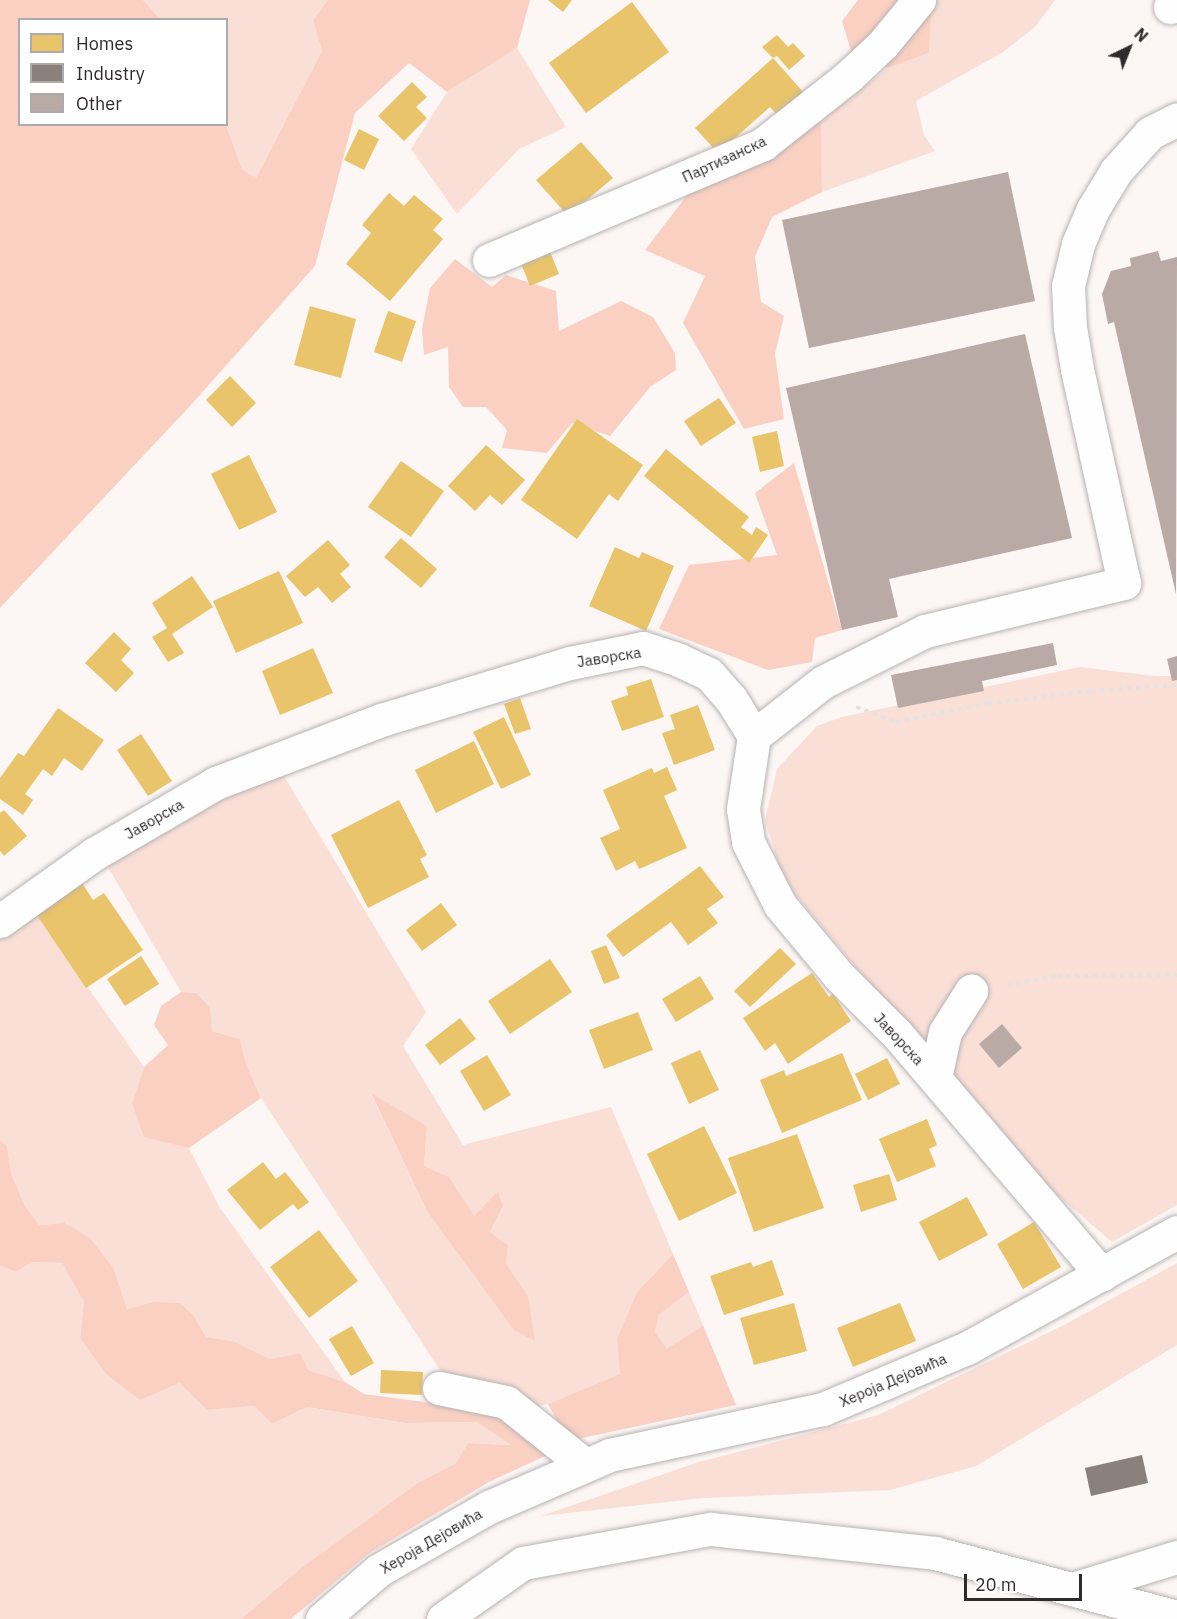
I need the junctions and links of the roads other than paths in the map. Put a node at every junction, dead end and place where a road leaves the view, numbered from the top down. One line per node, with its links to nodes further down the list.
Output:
1 (919, 0): 3 (street, Партизанска)
2 (1177, 118): 4 (street)
3 (489, 260)
4 (754, 736): 5 (street, Јаворска); 7 (street, Јаворска)
5 (0, 921)
6 (971, 991): 7 (street)
7 (935, 1078): 9 (street, Јаворска)
8 (1177, 1232): 9 (street, Хероја Дејовића)
9 (1102, 1275): 11 (street, Хероја Дејовића)
10 (439, 1388): 11 (street)
11 (585, 1465): 15 (street, Хероја Дејовића)
12 (1177, 1557): 13 (street)
13 (1073, 1589): 14 (street); 16 (street)
14 (1177, 1617)
15 (322, 1619)
16 (443, 1619)

